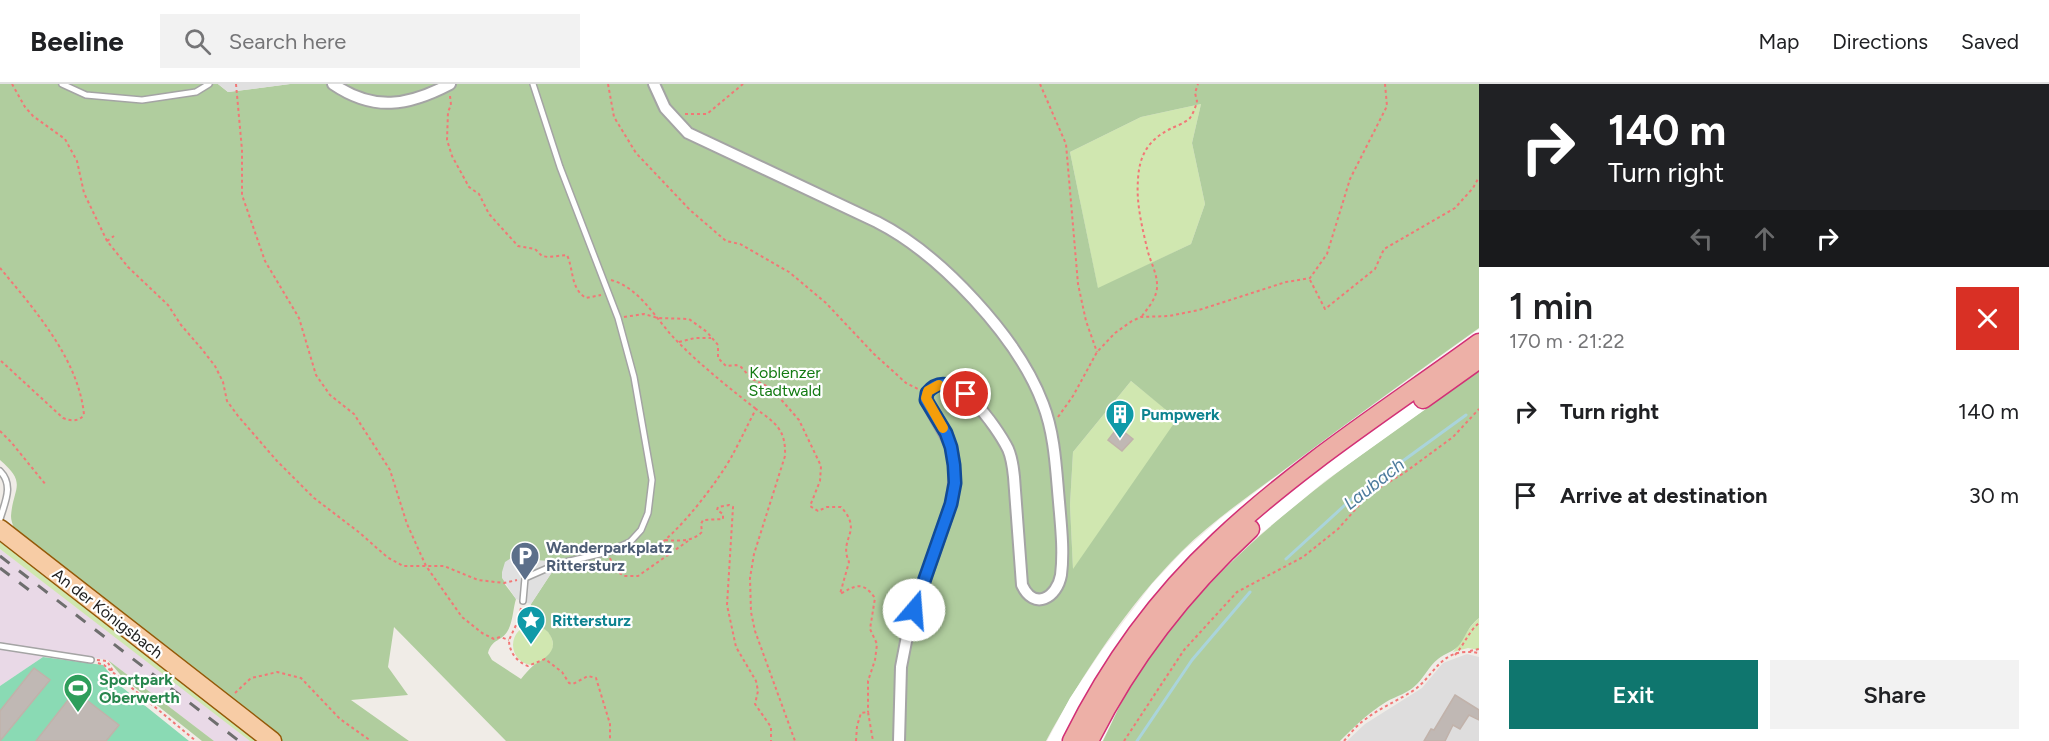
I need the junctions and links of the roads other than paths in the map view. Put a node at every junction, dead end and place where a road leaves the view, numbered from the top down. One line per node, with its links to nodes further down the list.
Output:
1 (62, 84): 2 (lane)
2 (208, 84)
3 (333, 84): 4 (street)
4 (449, 84)
5 (533, 84): 12 (lane)
6 (654, 84): 16 (street)
7 (1479, 343): 17 (highway)
8 (1479, 359): 18 (highway)
9 (0, 471): 10 (lane)
10 (0, 519)
11 (0, 529): 15 (main road, An der Königsbach)
12 (523, 602)
13 (0, 646): 14 (lane)
14 (91, 660)
15 (272, 741)
16 (899, 741)
17 (1072, 741)
18 (1089, 741)

